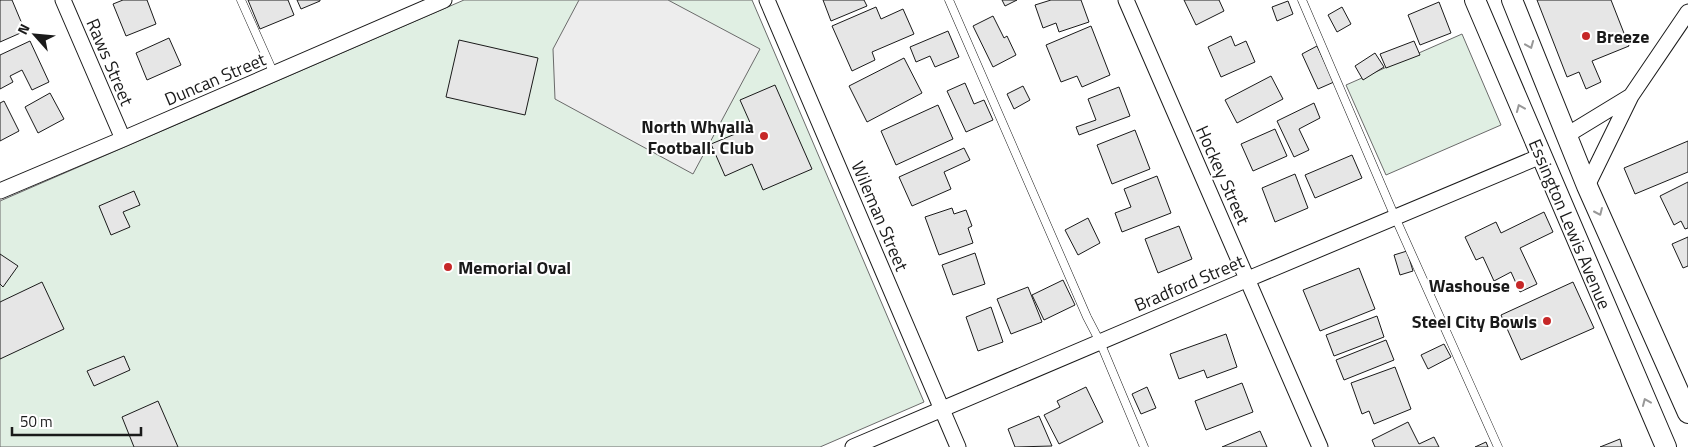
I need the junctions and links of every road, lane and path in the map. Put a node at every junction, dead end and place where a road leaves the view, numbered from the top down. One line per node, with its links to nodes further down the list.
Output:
1 (63, 0): 15 (street, Raws Street)
2 (242, 0): 12 (lane)
3 (444, 0): 10 (street, Duncan Street)
4 (767, 0): 22 (street, Wileman Street)
5 (949, 0): 21 (lane)
6 (1126, 0): 20 (street, Hockey Street)
7 (1302, 0): 19 (lane)
8 (1475, 0): 16 (street, Essington Lewis Avenue, one-way to 8)
9 (1512, 0): 14 (street, Essington Lewis Avenue, one-way to 14)
10 (419, 5): 12 (street, Duncan Street)
11 (1688, 12): 13 (street)
12 (274, 74): 15 (street, Duncan Street)
13 (1631, 96): 14 (street); 17 (street)
14 (1567, 135): 16 (street); 17 (street, Essington Lewis Avenue)
15 (123, 139): 18 (street, Duncan Street)
16 (1541, 156): 19 (street, Bradford Street); 29 (street, Essington Lewis Avenue, one-way to 16)
17 (1587, 186): 23 (street, Essington Lewis Avenue, one-way to 23)
18 (0, 190)
19 (1395, 217): 20 (street, Bradford Street); 28 (lane)
20 (1248, 279): 21 (street, Bradford Street); 27 (street, Hockey Street)
21 (1100, 342): 22 (street, Bradford Street); 26 (lane)
22 (941, 409): 24 (street, Bradford Street); 25 (street, Wileman Street)
23 (1688, 413)
24 (853, 447)
25 (958, 447)
26 (1144, 447)
27 (1320, 447)
28 (1498, 447)
29 (1666, 447)

